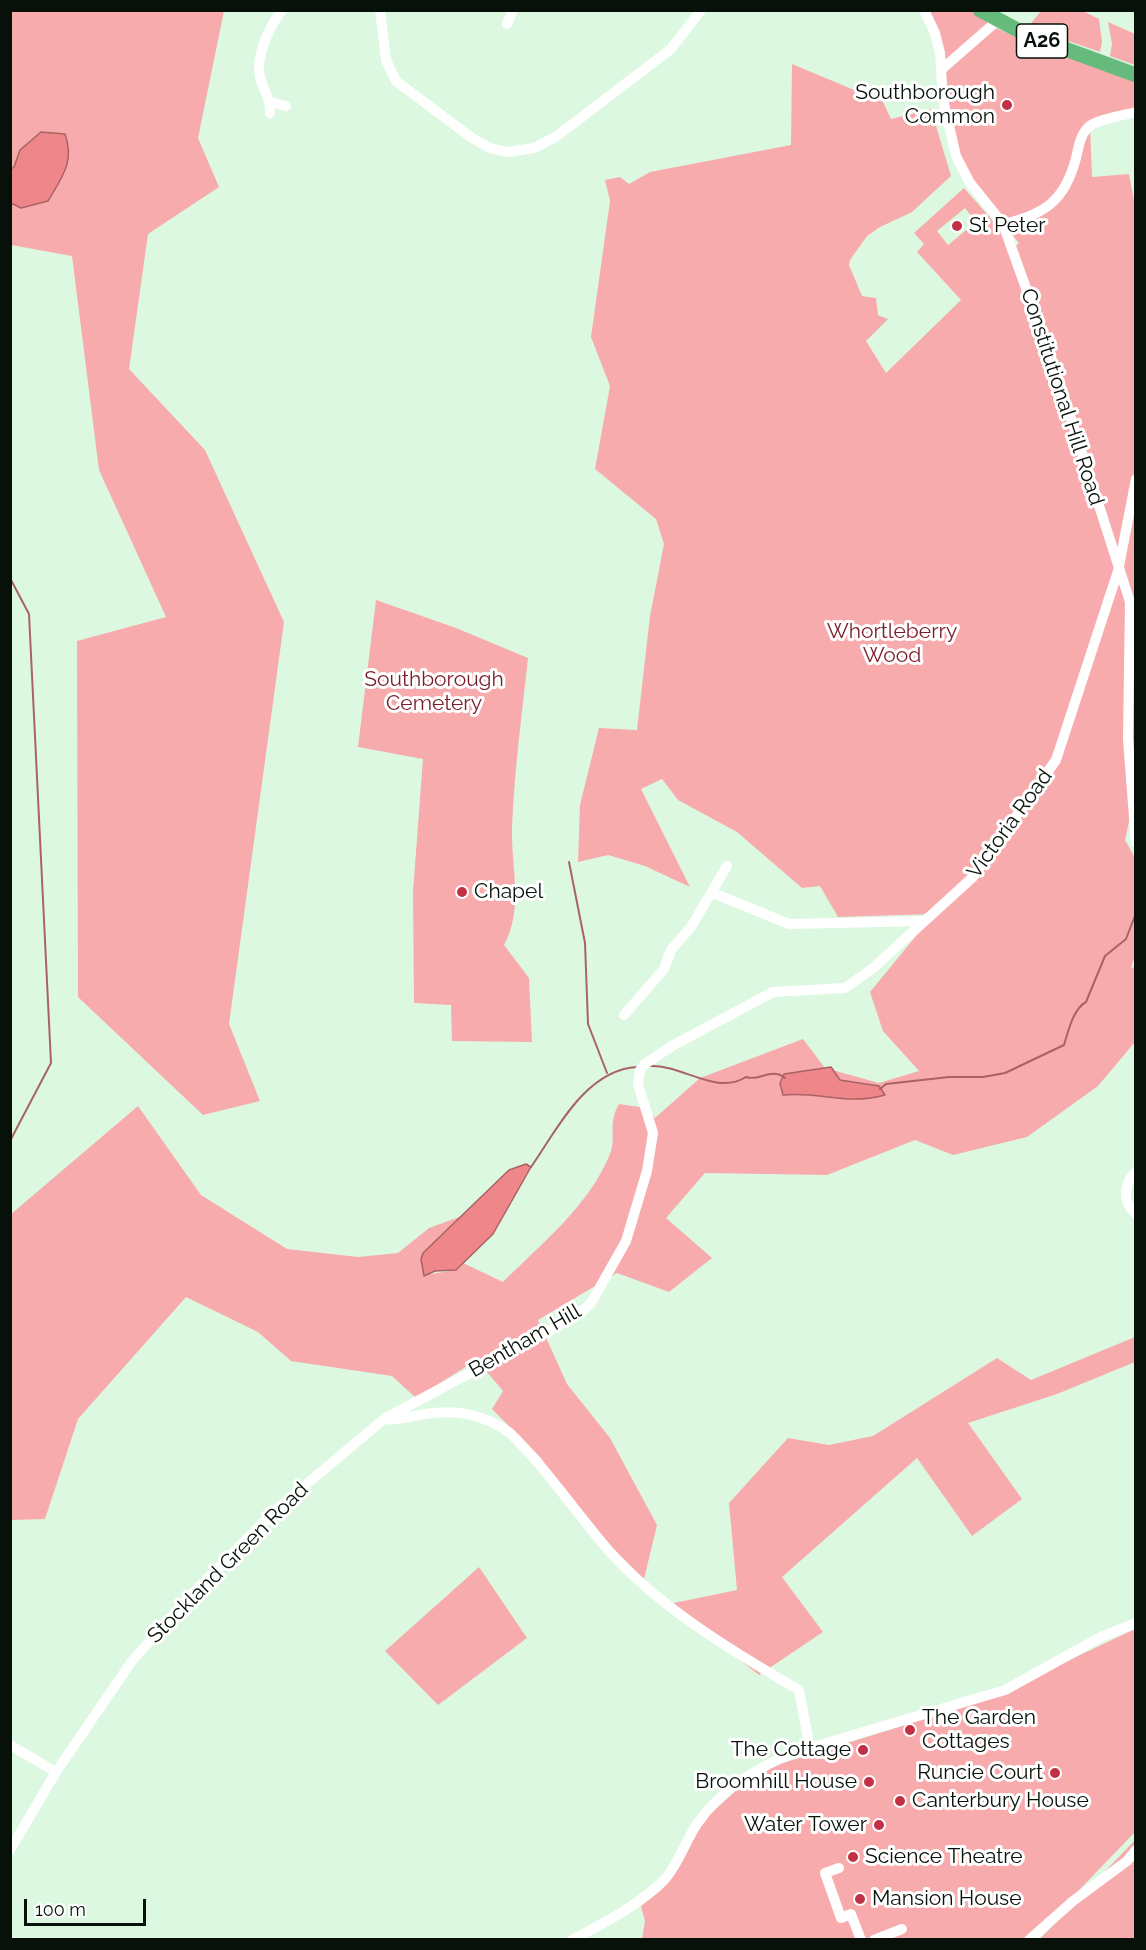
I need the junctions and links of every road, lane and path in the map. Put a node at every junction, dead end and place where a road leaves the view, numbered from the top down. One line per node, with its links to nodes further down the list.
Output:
1 (282, 10): 11 (street)
2 (380, 10): 4 (street)
3 (513, 10): 8 (street)
4 (701, 10)
5 (924, 10): 9 (street, Constitutional Hill Road)
6 (980, 10): 7 (highway, A26)
7 (997, 21): 9 (street); 10 (highway, A26)
8 (507, 24)
9 (942, 69): 13 (street, Constitutional Hill Road)
10 (1136, 75)
11 (286, 106)
12 (1136, 112): 13 (street)
13 (1003, 224): 15 (street, Constitutional Hill Road)
14 (1136, 479): 15 (street, Victoria Road)
15 (1118, 571): 16 (street, Constitutional Hill Road); 19 (street, Victoria Road)
16 (1136, 843)
17 (726, 866): 18 (street)
18 (713, 894): 19 (street); 20 (street)
19 (924, 921): 21 (street, Victoria Road)
20 (624, 1016)
21 (652, 1058): 24 (street, Bentham Hill)
22 (1136, 1172): 23 (street)
23 (1136, 1214)
24 (384, 1419): 27 (street); 28 (street, Stockland Green Road)
25 (1136, 1623): 27 (street)
26 (10, 1745): 28 (street)
27 (810, 1749): 34 (street)
28 (56, 1772): 29 (street, Stockland Green Road)
29 (10, 1850)
30 (1136, 1850): 36 (street)
31 (839, 1868): 35 (street)
32 (902, 1929): 33 (street)
33 (878, 1939)
34 (572, 1940)
35 (861, 1940)
36 (1029, 1940)

